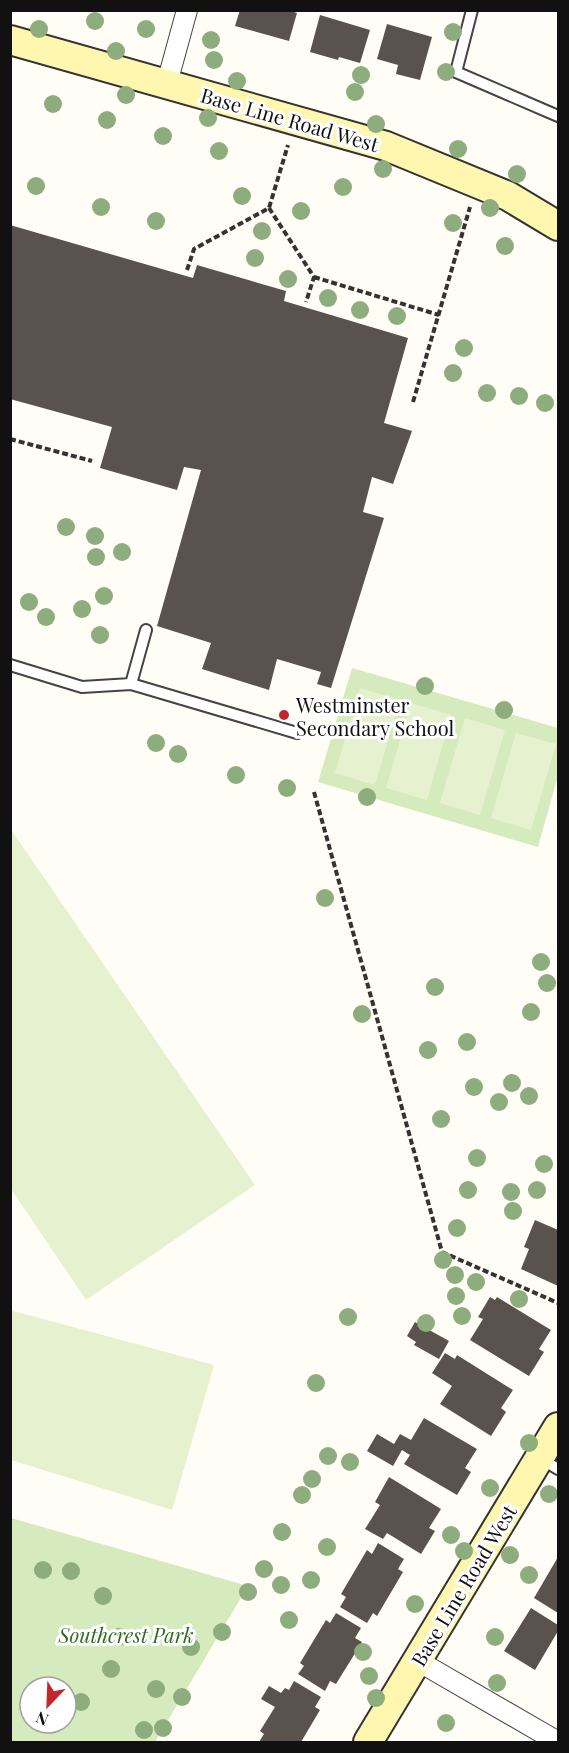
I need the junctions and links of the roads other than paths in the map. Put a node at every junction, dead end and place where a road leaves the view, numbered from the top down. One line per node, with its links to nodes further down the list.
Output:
1 (187, 10): 4 (street)
2 (472, 10): 5 (lane)
3 (10, 40): 4 (street, Base Line Road West)
4 (167, 83): 6 (street, Base Line Road West)
5 (558, 116)
6 (558, 226)
7 (146, 630): 9 (lane)
8 (10, 665): 9 (lane)
9 (131, 684): 10 (lane)
10 (297, 733)
11 (558, 1427): 12 (street, Base Line Road West)
12 (549, 1463): 13 (street, Base Line Road West)
13 (418, 1661): 14 (street, Base Line Road West); 15 (street)
14 (368, 1743)
15 (558, 1743)

